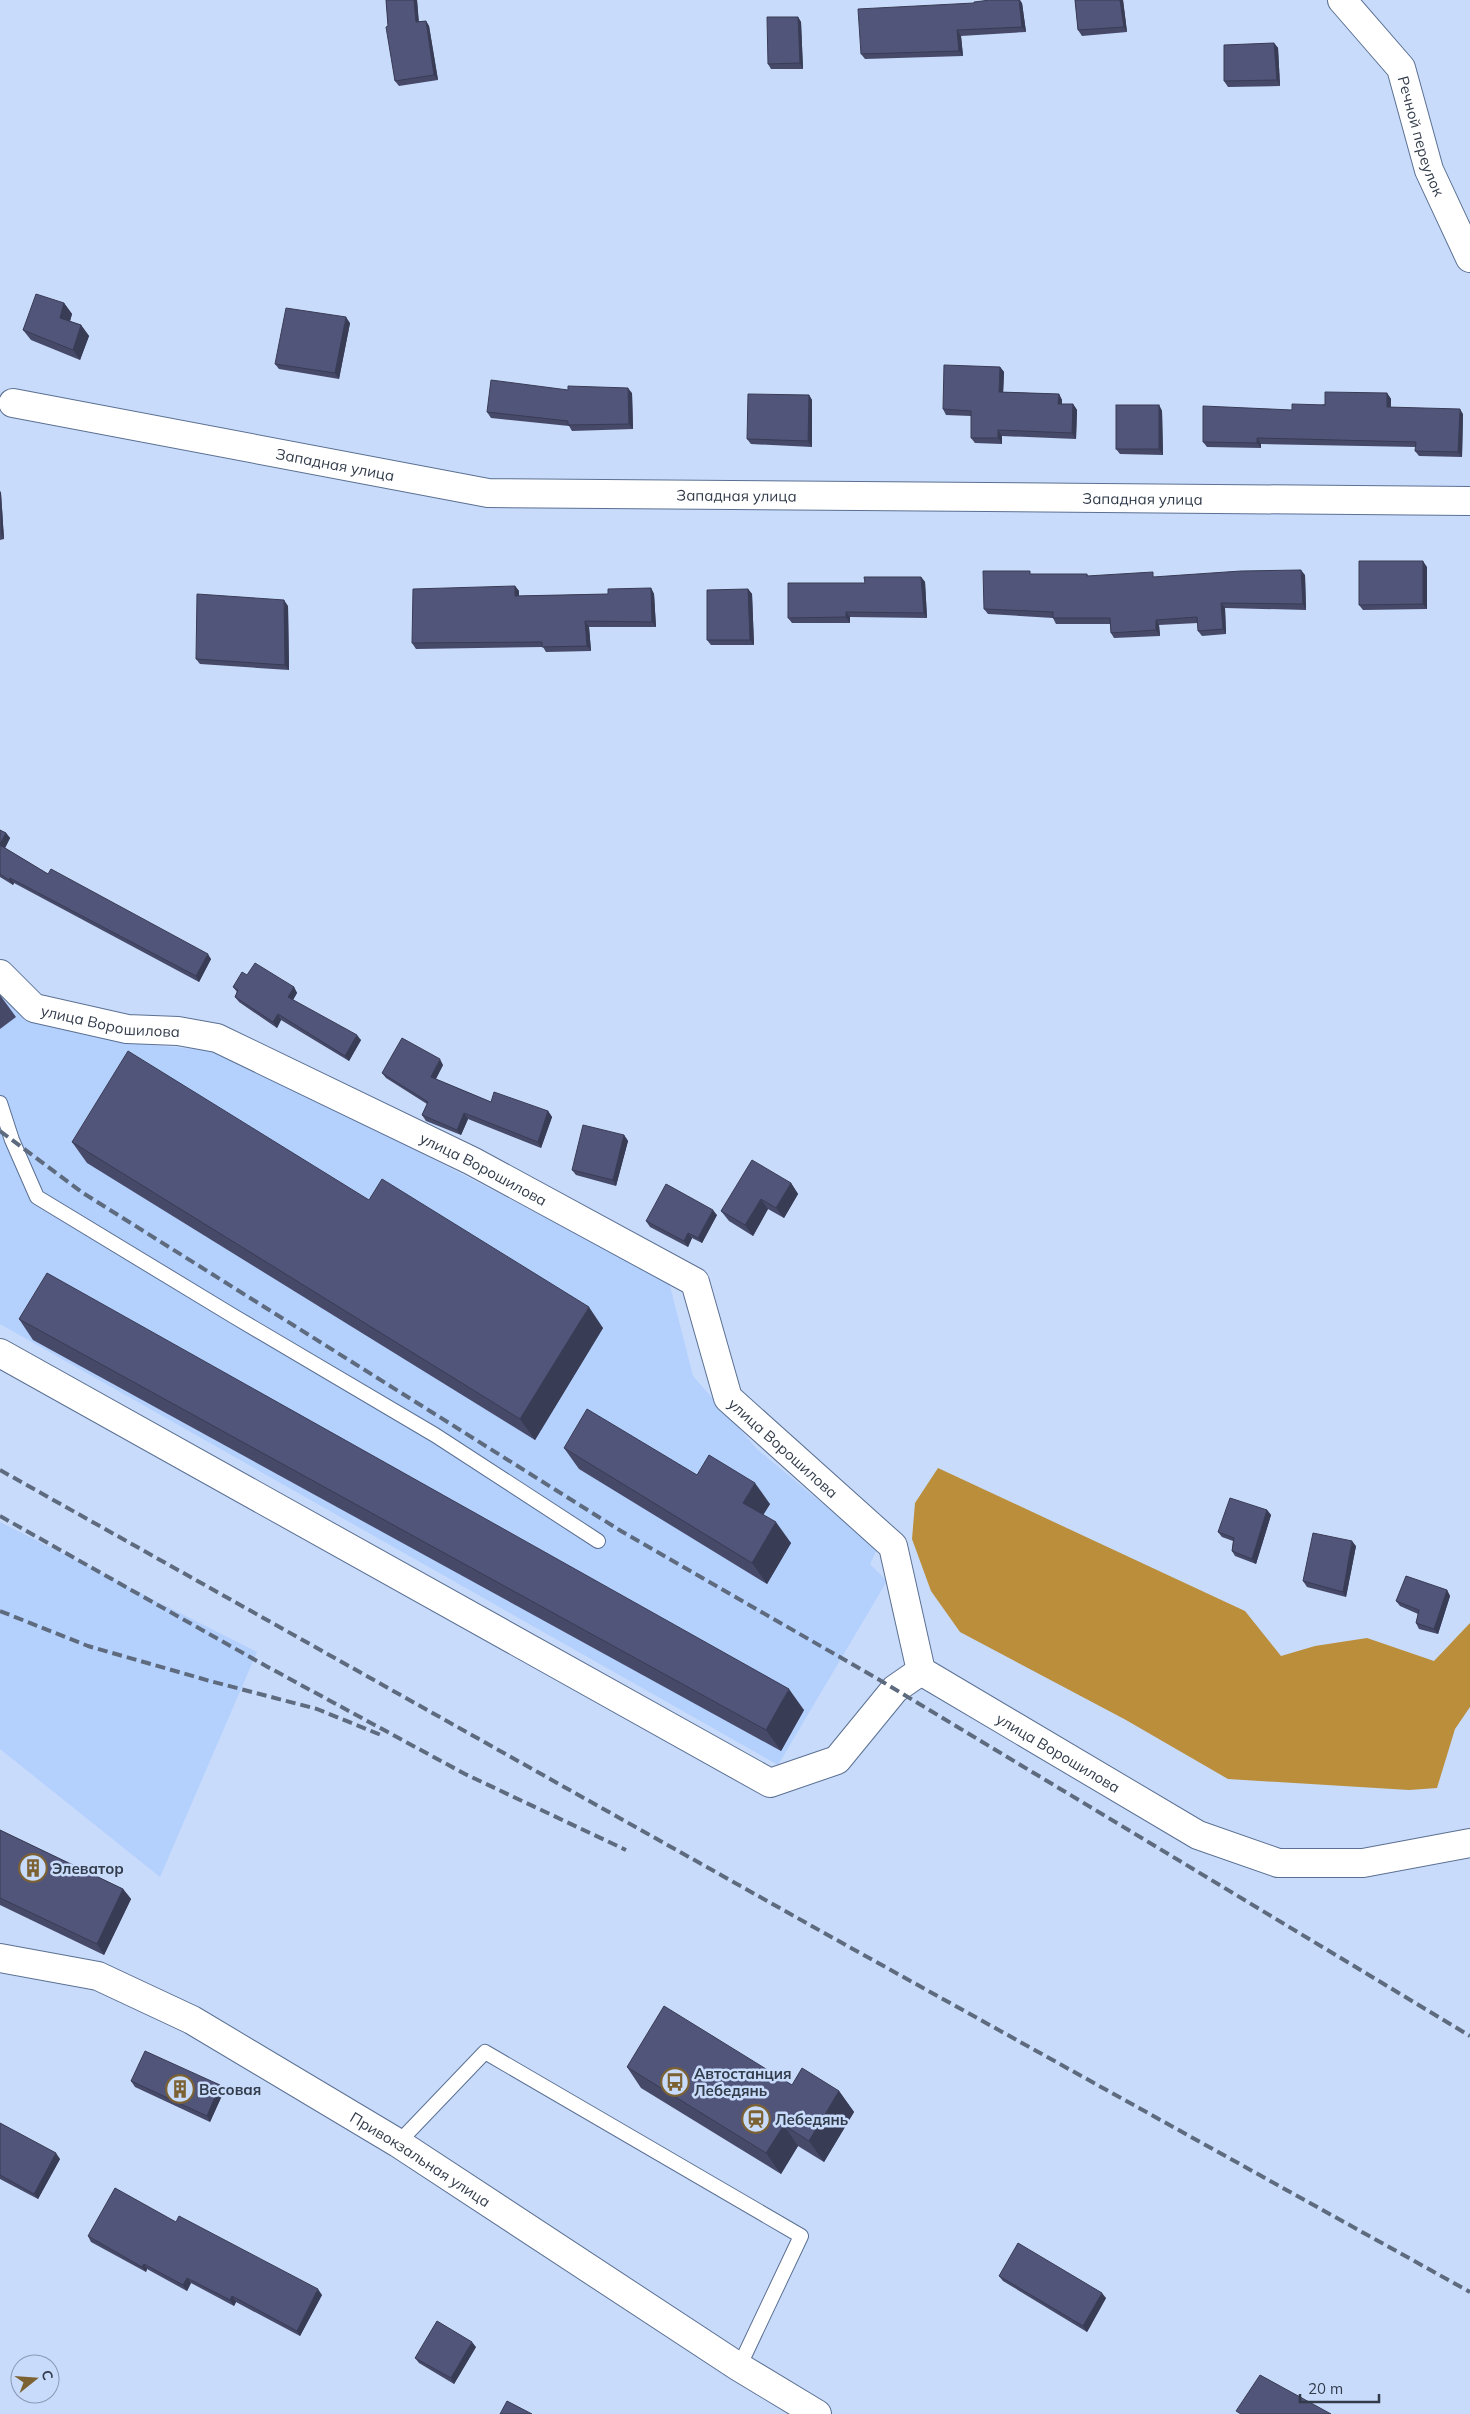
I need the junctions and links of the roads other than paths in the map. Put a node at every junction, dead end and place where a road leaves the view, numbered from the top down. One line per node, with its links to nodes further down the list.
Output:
1 (1342, 0): 2 (street, Речной переулок)
2 (1470, 258)
3 (4, 401): 4 (street, Западная улица)
4 (1470, 501)
5 (0, 974): 9 (street, улица Ворошилова)
6 (0, 1103): 8 (lane)
7 (0, 1353): 9 (street)
8 (598, 1541)
9 (921, 1671): 10 (street, улица Ворошилова)
10 (1470, 1843)
11 (0, 1958): 12 (street, Привокзальная улица)
12 (398, 2143): 13 (street, Привокзальная улица); 13 (lane)
13 (739, 2367): 14 (street, Привокзальная улица)
14 (818, 2414)

